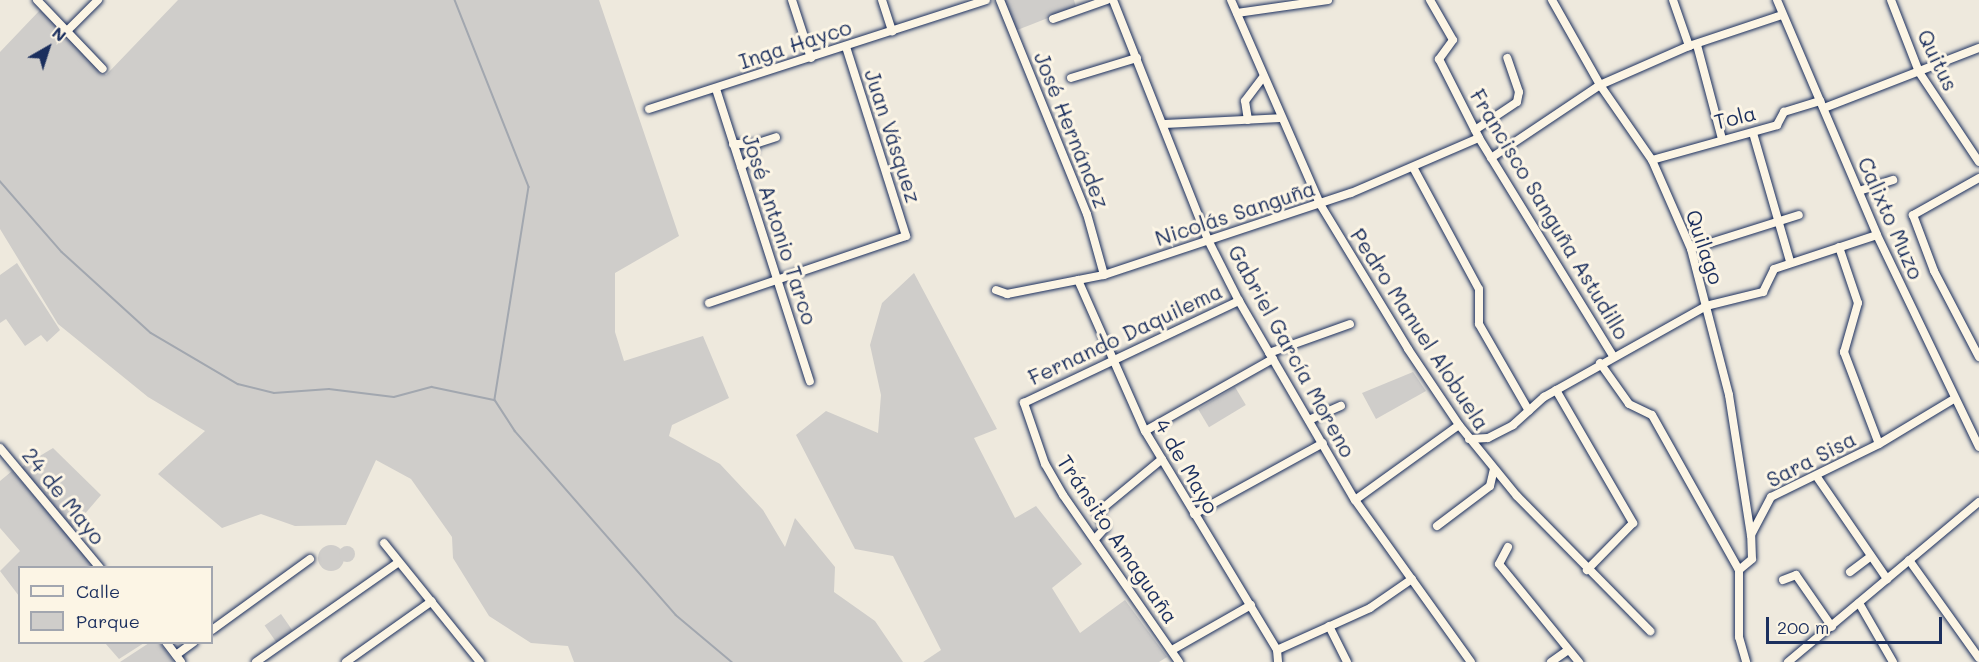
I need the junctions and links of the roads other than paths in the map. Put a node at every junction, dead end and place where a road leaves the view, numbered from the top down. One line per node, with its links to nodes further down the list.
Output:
1 (37, 0): 19 (street)
2 (98, 0): 19 (street)
3 (792, 0): 24 (street)
4 (882, 0): 20 (street)
5 (986, 0): 20 (street, Inga Hayco)
6 (1000, 0): 60 (street, José Hernández)
7 (1107, 0): 18 (street)
8 (1113, 0): 25 (street, Gabriel García Moreno)
9 (1231, 0): 16 (street, Pedro Manuel Alobuela)
10 (1328, 0): 16 (street)
11 (1430, 0): 39 (street, Francisco Sanguña Astudillo)
12 (1552, 0): 31 (street, Quilago)
13 (1673, 0): 21 (street)
14 (1777, 0): 17 (street, Calixto Muzo)
15 (1891, 0): 28 (street, Quitus)
16 (1237, 13): 29 (street, Pedro Manuel Alobuela)
17 (1782, 15): 21 (street); 33 (street, Calixto Muzo)
18 (1053, 19)
19 (67, 31): 27 (street)
20 (892, 31): 22 (street, Inga Hayco)
21 (1693, 46): 31 (street); 41 (street)
22 (846, 47): 24 (street, Inga Hayco); 61 (street, Juan Vásquez)
23 (1979, 48): 28 (street, Tola)
24 (811, 58): 32 (street, Inga Hayco)
25 (1137, 58): 30 (street); 37 (street, Gabriel García Moreno)
26 (1507, 58): 39 (street, Nicolás Sanguña)
27 (104, 69)
28 (1919, 72): 33 (street, Tola); 46 (street, Quitus)
29 (1263, 77): 35 (street, Pedro Manuel Alobuela); 36 (street)
30 (1071, 78)
31 (1600, 85): 44 (street); 45 (street, Quilago)
32 (716, 89): 34 (street, Inga Hayco); 42 (street, José Antonio Tarco)
33 (1822, 104): 38 (street, Tola); 51 (street, Calixto Muzo)
34 (649, 109)
35 (1281, 118): 36 (street); 52 (street, Pedro Manuel Alobuela)
36 (1248, 120): 37 (street)
37 (1164, 124): 56 (street, Gabriel García Moreno)
38 (1753, 133): 41 (street, Tola); 54 (street)
39 (1477, 134): 44 (street, Francisco Sanguña Astudillo); 48 (street, Nicolás Sanguña)
40 (776, 137): 43 (street)
41 (1722, 139): 45 (street, Tola)
42 (733, 144): 43 (street); 47 (street, José Antonio Tarco)
43 (755, 144): 47 (street)
44 (1491, 158): 69 (street, Francisco Sanguña Astudillo)
45 (1652, 160): 58 (street, Quilago)
46 (1979, 162)
47 (741, 166): 61 (street, José Antonio Tarco)
48 (1414, 170): 52 (street, Nicolás Sanguña); 78 (street)
49 (1979, 178): 70 (street)
50 (1893, 180): 51 (street)
51 (1859, 191): 55 (street, Calixto Muzo)
52 (1320, 204): 56 (street, Nicolás Sanguña); 80 (street, Pedro Manuel Alobuela)
53 (1799, 215): 54 (street)
54 (1776, 221): 58 (street); 59 (street)
55 (1877, 235): 57 (street); 76 (street, Calixto Muzo)
56 (1208, 240): 60 (street, Nicolás Sanguña); 64 (street, Gabriel García Moreno)
57 (1839, 247): 59 (street); 84 (street)
58 (1690, 249): 66 (street, Quilago)
59 (1790, 261): 66 (street)
60 (1104, 275): 62 (street, Nicolás Sanguña)
61 (778, 278): 65 (street); 73 (street, José Antonio Tarco)
62 (1078, 280): 63 (street, Nicolás Sanguña); 71 (street, 4 de Mayo)
63 (996, 290)
64 (1239, 301): 68 (street, Gabriel García Moreno); 71 (street, Fernando Daquilema)
65 (709, 303)
66 (1706, 306): 69 (street); 94 (street, Quilago)
67 (1350, 324): 68 (street)
68 (1271, 356): 79 (street, Gabriel García Moreno); 81 (street)
69 (1613, 356): 72 (street)
70 (1979, 357)
71 (1114, 358): 75 (street, Fernando Daquilema); 81 (street, 4 de Mayo)
72 (1600, 363): 74 (street); 104 (street, Francisco Sanguña Astudillo)
73 (810, 381)
74 (1556, 390): 78 (street); 103 (street)
75 (1026, 399): 95 (street, Tránsito Amaguaña)
76 (1954, 399): 84 (street, Sara Sisa); 86 (street, Calixto Muzo)
77 (1341, 406): 79 (street)
78 (1529, 411): 82 (street)
79 (1309, 420): 83 (street, Gabriel García Moreno)
80 (1459, 425): 82 (street, Pedro Manuel Alobuela); 90 (street)
81 (1145, 431): 87 (street, 4 de Mayo)
82 (1469, 439): 88 (street, Pedro Manuel Alobuela)
83 (1323, 443): 90 (street, Gabriel García Moreno); 92 (street)
84 (1879, 444): 89 (street, Sara Sisa)
85 (0, 447): 102 (street, 24 de Mayo)
86 (1979, 447)
87 (1162, 459): 92 (street, 4 de Mayo); 95 (street)
88 (1494, 469): 93 (street); 103 (street, Pedro Manuel Alobuela)
89 (1817, 477): 94 (street, Sara Sisa); 98 (street)
90 (1355, 500): 106 (street, Gabriel García Moreno)
91 (1979, 502): 100 (street)
92 (1194, 514): 111 (street, 4 de Mayo)
93 (1437, 526)
94 (1751, 535): 104 (street, Sara Sisa)
95 (1095, 539): 118 (street, Tránsito Amaguaña)
96 (384, 543): 101 (street)
97 (1508, 547): 120 (street)
98 (1871, 556): 105 (street); 107 (street)
99 (310, 559): 114 (street)
100 (1909, 560): 107 (street); 121 (street)
101 (399, 562): 109 (street); 123 (street)
102 (99, 566)
103 (1587, 570): 115 (street, Pedro Manuel Alobuela)
104 (1739, 570): 132 (street)
105 (1850, 572)
106 (1412, 579): 112 (street); 129 (street, Gabriel García Moreno)
107 (1887, 579): 110 (street)
108 (1783, 580): 113 (street)
109 (432, 601): 124 (street); 125 (street)
110 (1859, 603): 113 (street); 134 (street)
111 (1251, 605): 118 (street); 119 (street, 4 de Mayo)
112 (1329, 626): 119 (street); 128 (street)
113 (1832, 627): 133 (street)
114 (213, 629)
115 (1650, 631)
116 (167, 644): 122 (street)
117 (192, 644): 122 (street)
118 (1172, 650): 126 (street, Tránsito Amaguaña)
119 (1277, 650): 127 (street, 4 de Mayo)
120 (1567, 651): 130 (street); 131 (street)
121 (1979, 658)
122 (178, 659)
123 (256, 662)
124 (346, 662)
125 (480, 662)
126 (1179, 662)
127 (1278, 662)
128 (1347, 662)
129 (1471, 662)
130 (1551, 662)
131 (1579, 662)
132 (1746, 662)
133 (1788, 662)
134 (1893, 662)

